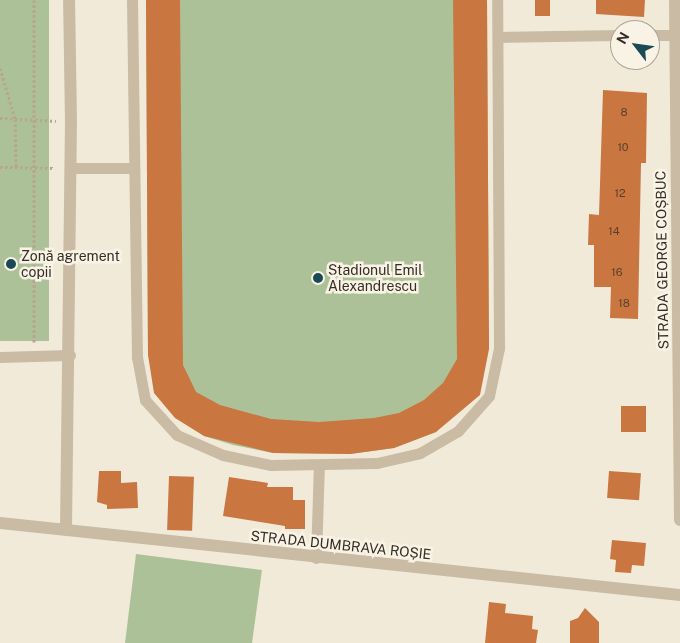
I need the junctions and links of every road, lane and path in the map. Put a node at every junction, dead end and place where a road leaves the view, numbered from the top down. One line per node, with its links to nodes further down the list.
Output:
1 (34, 0): 13 (path)
2 (69, 0): 14 (street)
3 (132, 0): 19 (lane)
4 (497, 0): 9 (lane)
5 (675, 0): 6 (street, STRADA GEORGE COȘBUC)
6 (675, 34): 8 (lane); 20 (street, STRADA GEORGE COȘBUC)
7 (610, 35): 9 (lane)
8 (660, 35)
9 (498, 37): 24 (lane)
10 (0, 68): 12 (path)
11 (0, 118): 12 (path)
12 (15, 119): 13 (path); 16 (path)
13 (34, 120): 14 (path); 17 (path)
14 (71, 122): 18 (street)
15 (0, 168): 16 (path)
16 (16, 168): 17 (path)
17 (34, 168): 18 (path); 23 (path)
18 (71, 168): 19 (lane); 21 (street)
19 (134, 168): 24 (lane)
20 (678, 237): 25 (street, STRADA GEORGE COȘBUC)
21 (70, 355): 23 (lane); 27 (street)
22 (0, 357): 23 (lane)
23 (34, 358)
24 (319, 465): 28 (lane)
25 (680, 520)
26 (0, 523): 27 (street, STRADA DUMBRAVA ROȘIE)
27 (66, 529): 28 (street, STRADA DUMBRAVA ROȘIE)
28 (316, 558): 29 (street, STRADA DUMBRAVA ROȘIE)
29 (680, 595)

